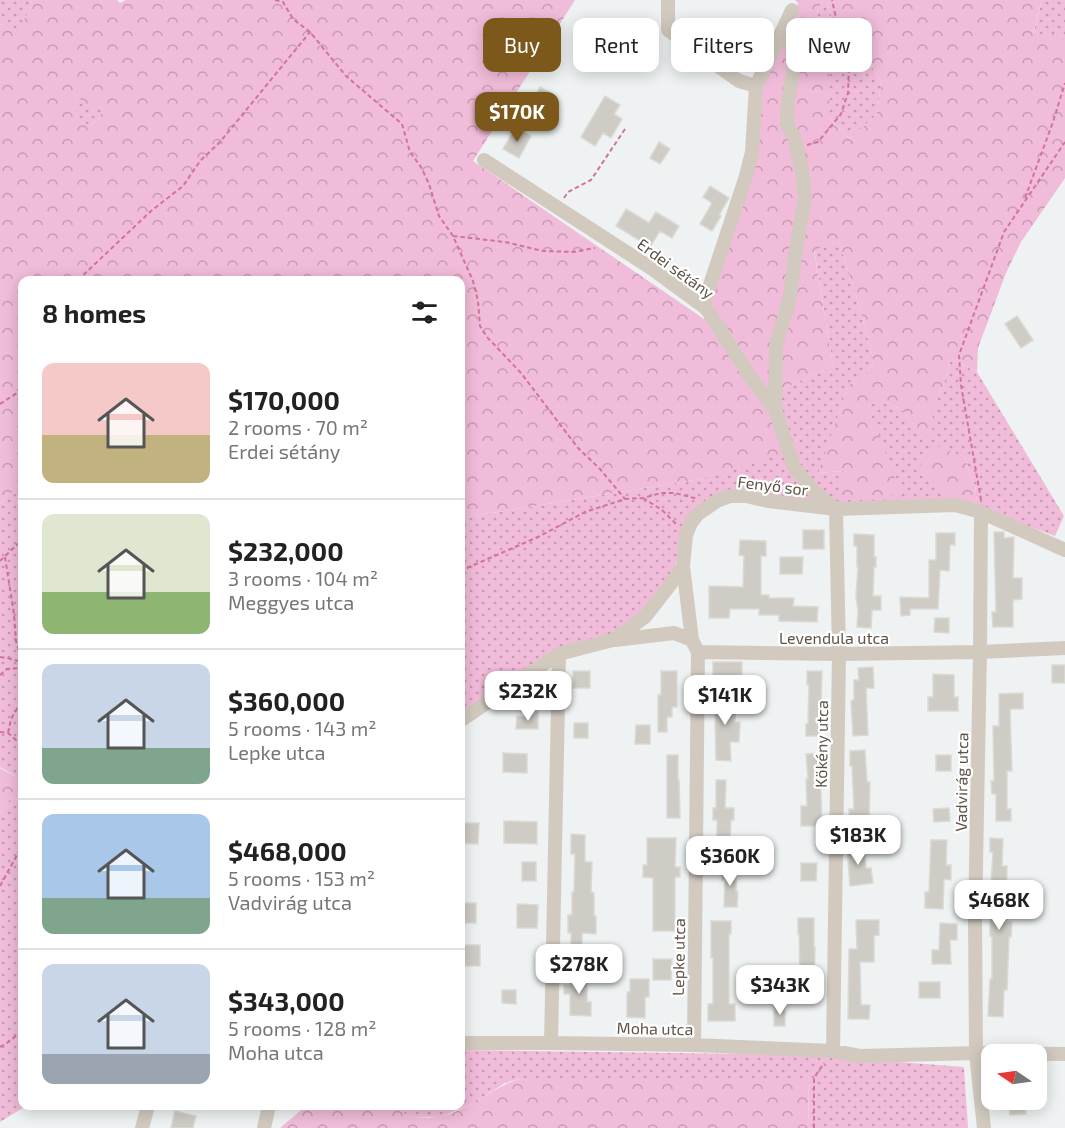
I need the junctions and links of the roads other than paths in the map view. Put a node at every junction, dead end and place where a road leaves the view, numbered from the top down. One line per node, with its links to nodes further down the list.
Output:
1 (668, 0): 2 (street)
2 (756, 86): 4 (street); 5 (street)
3 (484, 160): 4 (street, Erdei sétány)
4 (703, 306): 5 (street, Erdei sétány)
5 (775, 409): 6 (street, Erdei sétány)
6 (836, 509): 7 (street, Fenyő sor); 9 (street, Fenyő sor); 15 (street, Kökény utca)
7 (981, 512): 8 (street, Fenyő sor); 13 (street, Vadvirág utca)
8 (1065, 550)
9 (683, 566): 10 (street, Fenyő sor); 11 (street, Lepke utca)
10 (613, 640): 11 (street, Levendula utca); 14 (street, Fenyő sor)
11 (695, 646): 15 (street, Levendula utca); 19 (street, Lepke utca)
12 (1065, 648): 13 (street, Levendula utca)
13 (980, 652): 15 (street, Levendula utca); 21 (street, Vadvirág utca)
14 (559, 654): 16 (street, Fenyő sor); 18 (street)
15 (839, 654): 20 (street, Kökény utca)
16 (465, 718)
17 (465, 1043): 18 (street, Moha utca)
18 (551, 1043): 19 (street, Moha utca)
19 (693, 1045): 20 (street, Moha utca)
20 (833, 1051): 21 (street, Moha utca)
21 (976, 1053): 22 (street, Moha utca); 27 (street, Vadvirág utca)
22 (1065, 1054)
23 (147, 1110): 25 (street)
24 (268, 1110): 26 (street)
25 (142, 1128)
26 (264, 1128)
27 (984, 1128)

